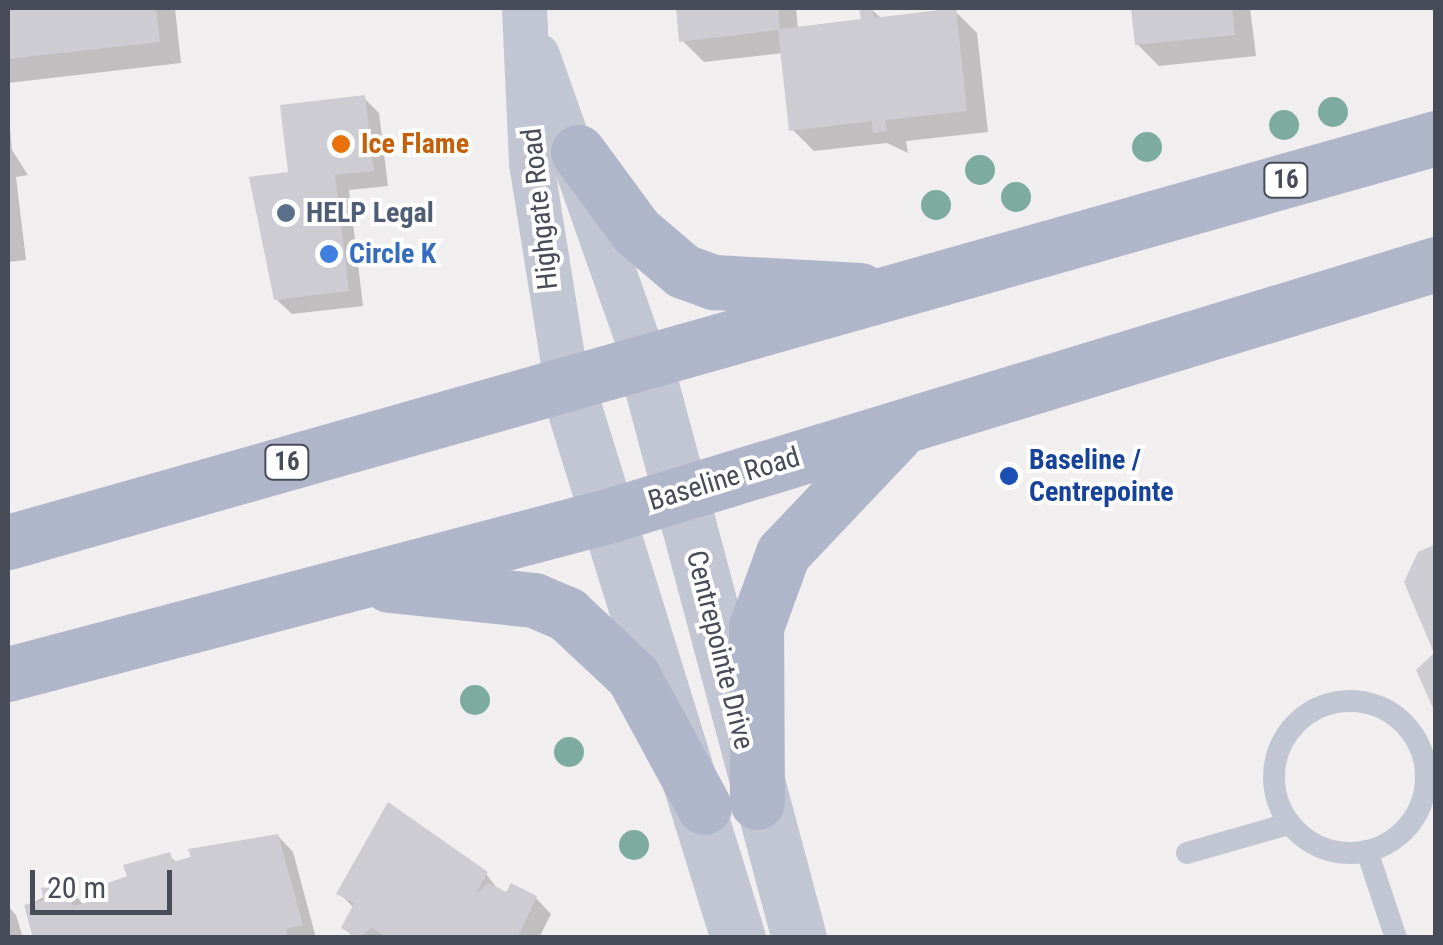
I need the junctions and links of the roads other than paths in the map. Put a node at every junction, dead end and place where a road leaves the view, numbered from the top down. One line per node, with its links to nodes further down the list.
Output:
1 (526, 21): 3 (street, Highgate Road); 7 (street, Highgate Road)
2 (1436, 138): 5 (main road, 16)
3 (578, 152): 5 (main road); 6 (street, Highgate Road)
4 (1436, 264): 8 (main road, Baseline Road)
5 (908, 293): 6 (main road, 16)
6 (645, 362): 7 (main road, 16); 9 (street, Centrepointe Drive)
7 (566, 382): 10 (street, Centrepointe Drive); 11 (main road, 16)
8 (901, 430): 9 (main road, Baseline Road); 14 (main road)
9 (680, 489): 10 (main road, Baseline Road); 14 (street, Centrepointe Drive)
10 (611, 515): 12 (main road, Baseline Road); 15 (street, Centrepointe Drive)
11 (8, 542)
12 (351, 580): 13 (main road, Baseline Road); 15 (main road)
13 (8, 674)
14 (757, 802): 20 (street, Centrepointe Drive)
15 (704, 807): 19 (street, Centrepointe Drive)
16 (1288, 824): 17 (lane); 17 (lane); 18 (lane)
17 (1367, 851): 21 (lane)
18 (1188, 853)
19 (738, 938)
20 (798, 938)
21 (1396, 938)

